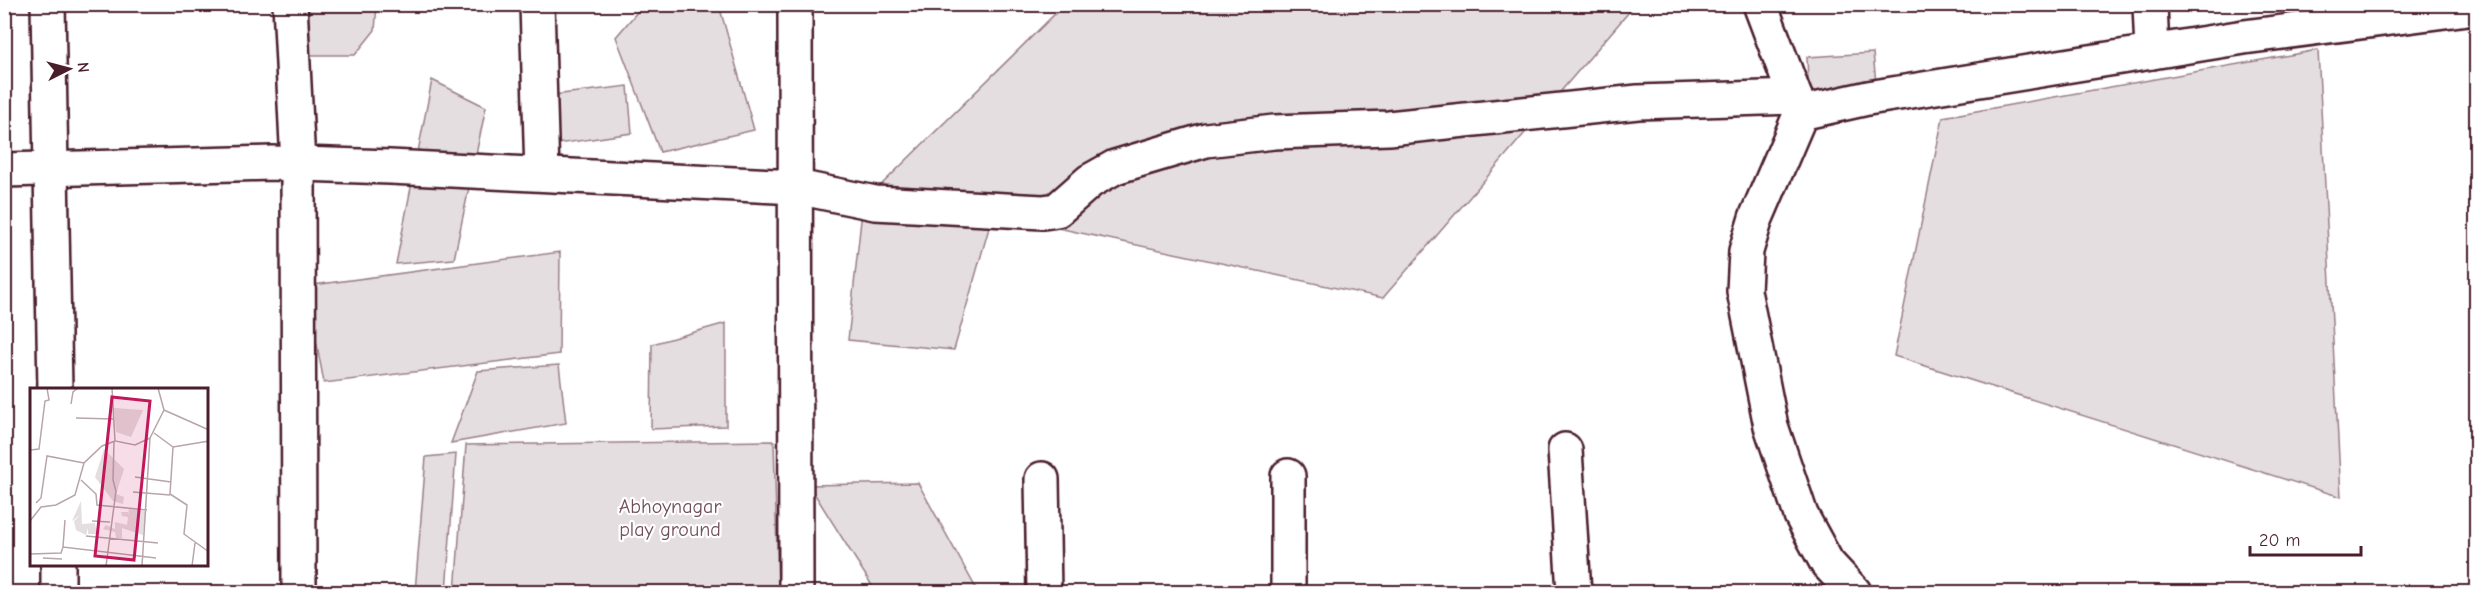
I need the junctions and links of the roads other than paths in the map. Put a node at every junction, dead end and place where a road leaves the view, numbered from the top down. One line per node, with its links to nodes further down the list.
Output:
1 (48, 4): 11 (street)
2 (290, 4): 10 (street)
3 (537, 4): 13 (street)
4 (795, 4): 14 (street)
5 (1760, 4): 9 (street)
6 (2150, 4): 8 (street)
7 (2476, 7): 8 (street)
8 (2152, 52): 9 (street)
9 (1798, 105): 14 (street); 26 (street)
10 (298, 164): 11 (street); 13 (street); 21 (street)
11 (51, 169): 12 (street); 15 (street)
12 (4, 170)
13 (542, 174): 14 (street)
14 (796, 187): 22 (street)
15 (56, 388)
16 (1565, 450): 25 (street)
17 (1288, 476): 24 (street)
18 (1042, 479): 23 (street)
19 (58, 567): 20 (street)
20 (58, 592)
21 (299, 592)
22 (796, 592)
23 (1044, 592)
24 (1288, 592)
25 (1574, 592)
26 (1854, 592)

